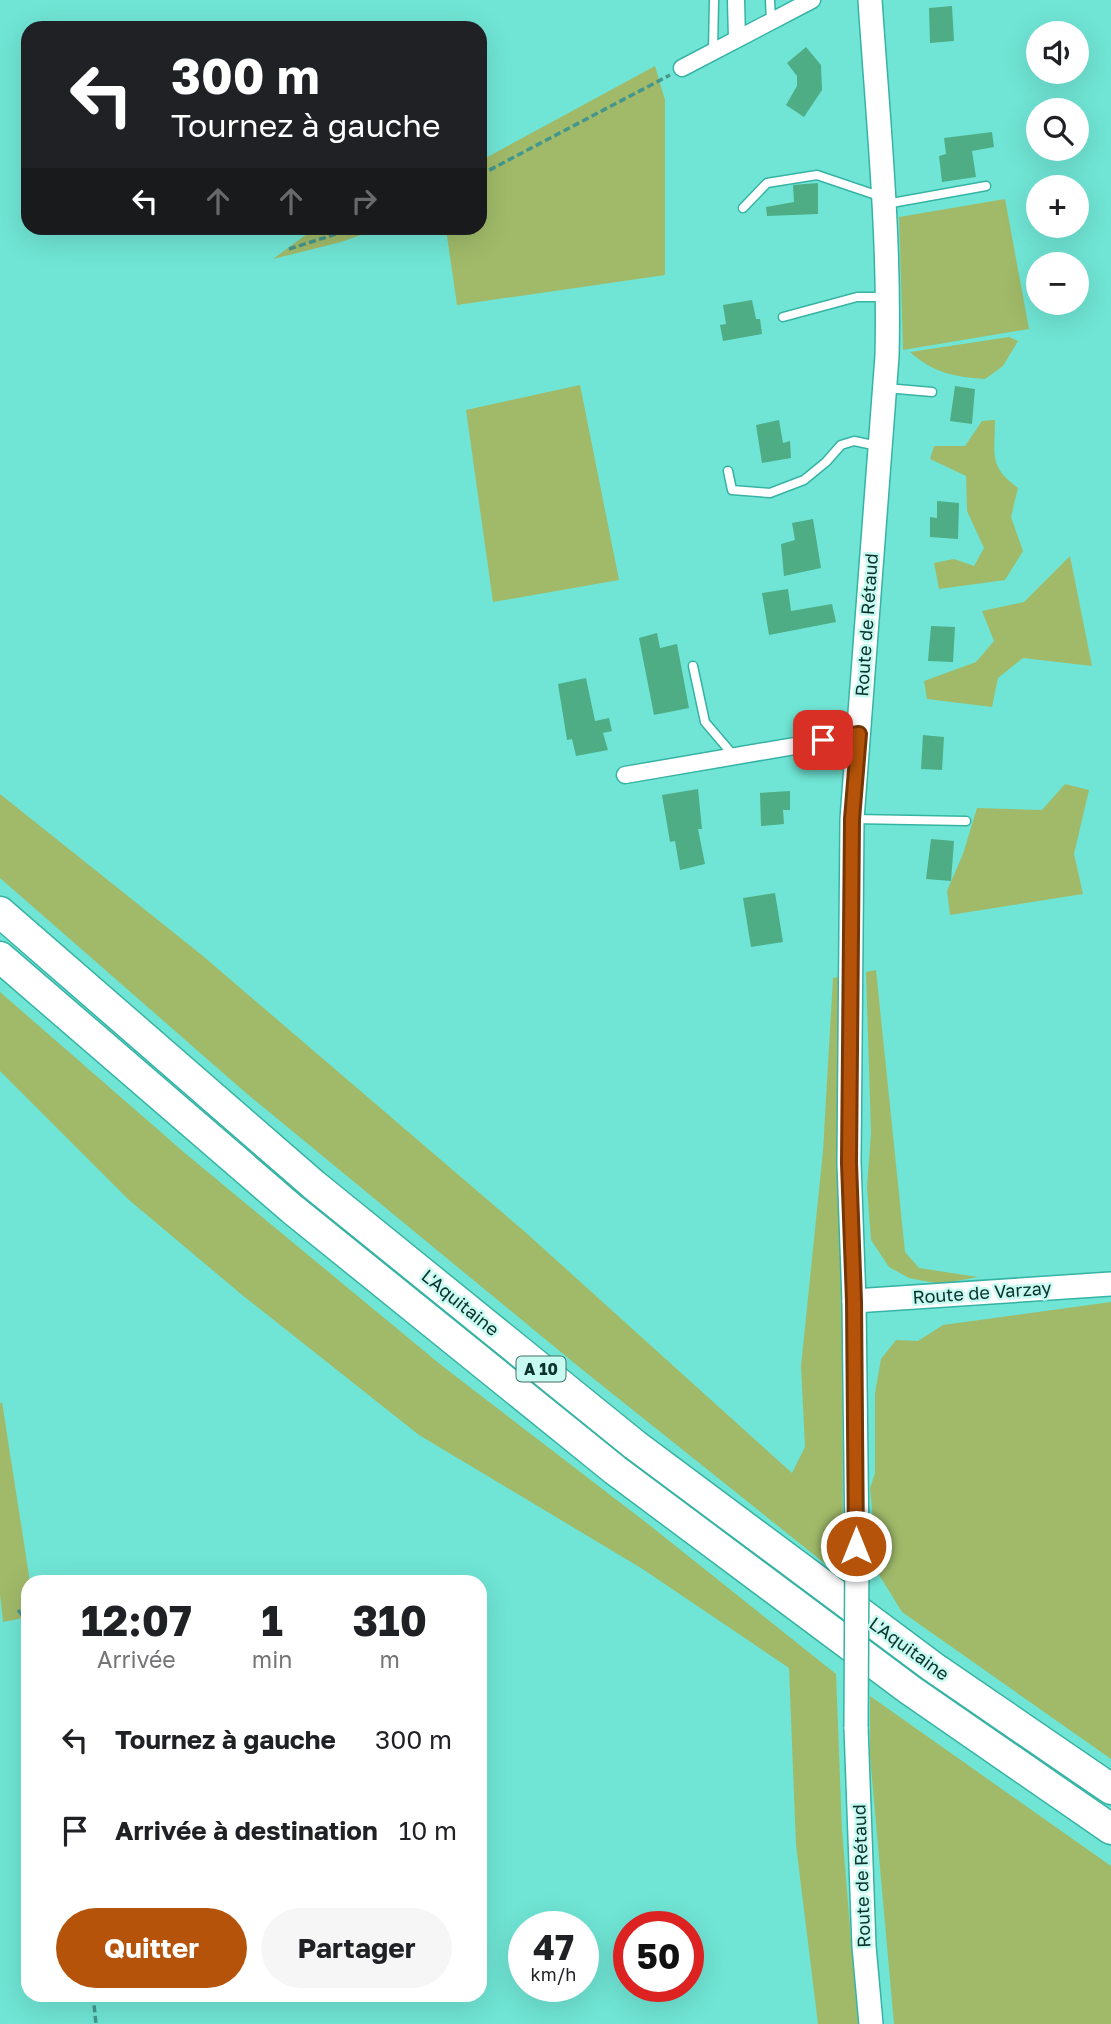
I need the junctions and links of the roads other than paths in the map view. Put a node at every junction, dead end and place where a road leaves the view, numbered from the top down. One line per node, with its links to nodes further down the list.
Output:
1 (713, 0): 8 (lane)
2 (736, 0): 7 (street)
3 (770, 0): 6 (lane)
4 (812, 0): 6 (street)
5 (871, 0): 11 (main road, Route de Rétaud)
6 (771, 21): 7 (street)
7 (737, 39): 8 (street)
8 (713, 51): 9 (street)
9 (682, 68)
10 (986, 186): 11 (lane)
11 (885, 201): 12 (lane); 13 (main road, Route de Rétaud)
12 (743, 208)
13 (889, 297): 14 (lane); 15 (main road, Route de Rétaud)
14 (783, 317)
15 (885, 388): 16 (lane); 17 (main road, Route de Rétaud)
16 (932, 392)
17 (881, 447): 18 (lane); 20 (main road, Route de Rétaud)
18 (728, 471)
19 (693, 666): 21 (lane)
20 (859, 734): 21 (street); 23 (main road, Route de Rétaud)
21 (735, 756): 22 (street)
22 (625, 775)
23 (852, 819): 24 (lane); 28 (main road, Route de Rétaud)
24 (966, 821)
25 (0, 912): 29 (highway, L'Aquitaine / A 10)
26 (0, 957): 30 (highway, L'Aquitaine / A 10)
27 (1111, 1284): 28 (main road, Route de Varzay)
28 (854, 1301): 31 (main road, Route de Rétaud, bridge)
29 (1111, 1789)
30 (1111, 1829)
31 (871, 2024)

